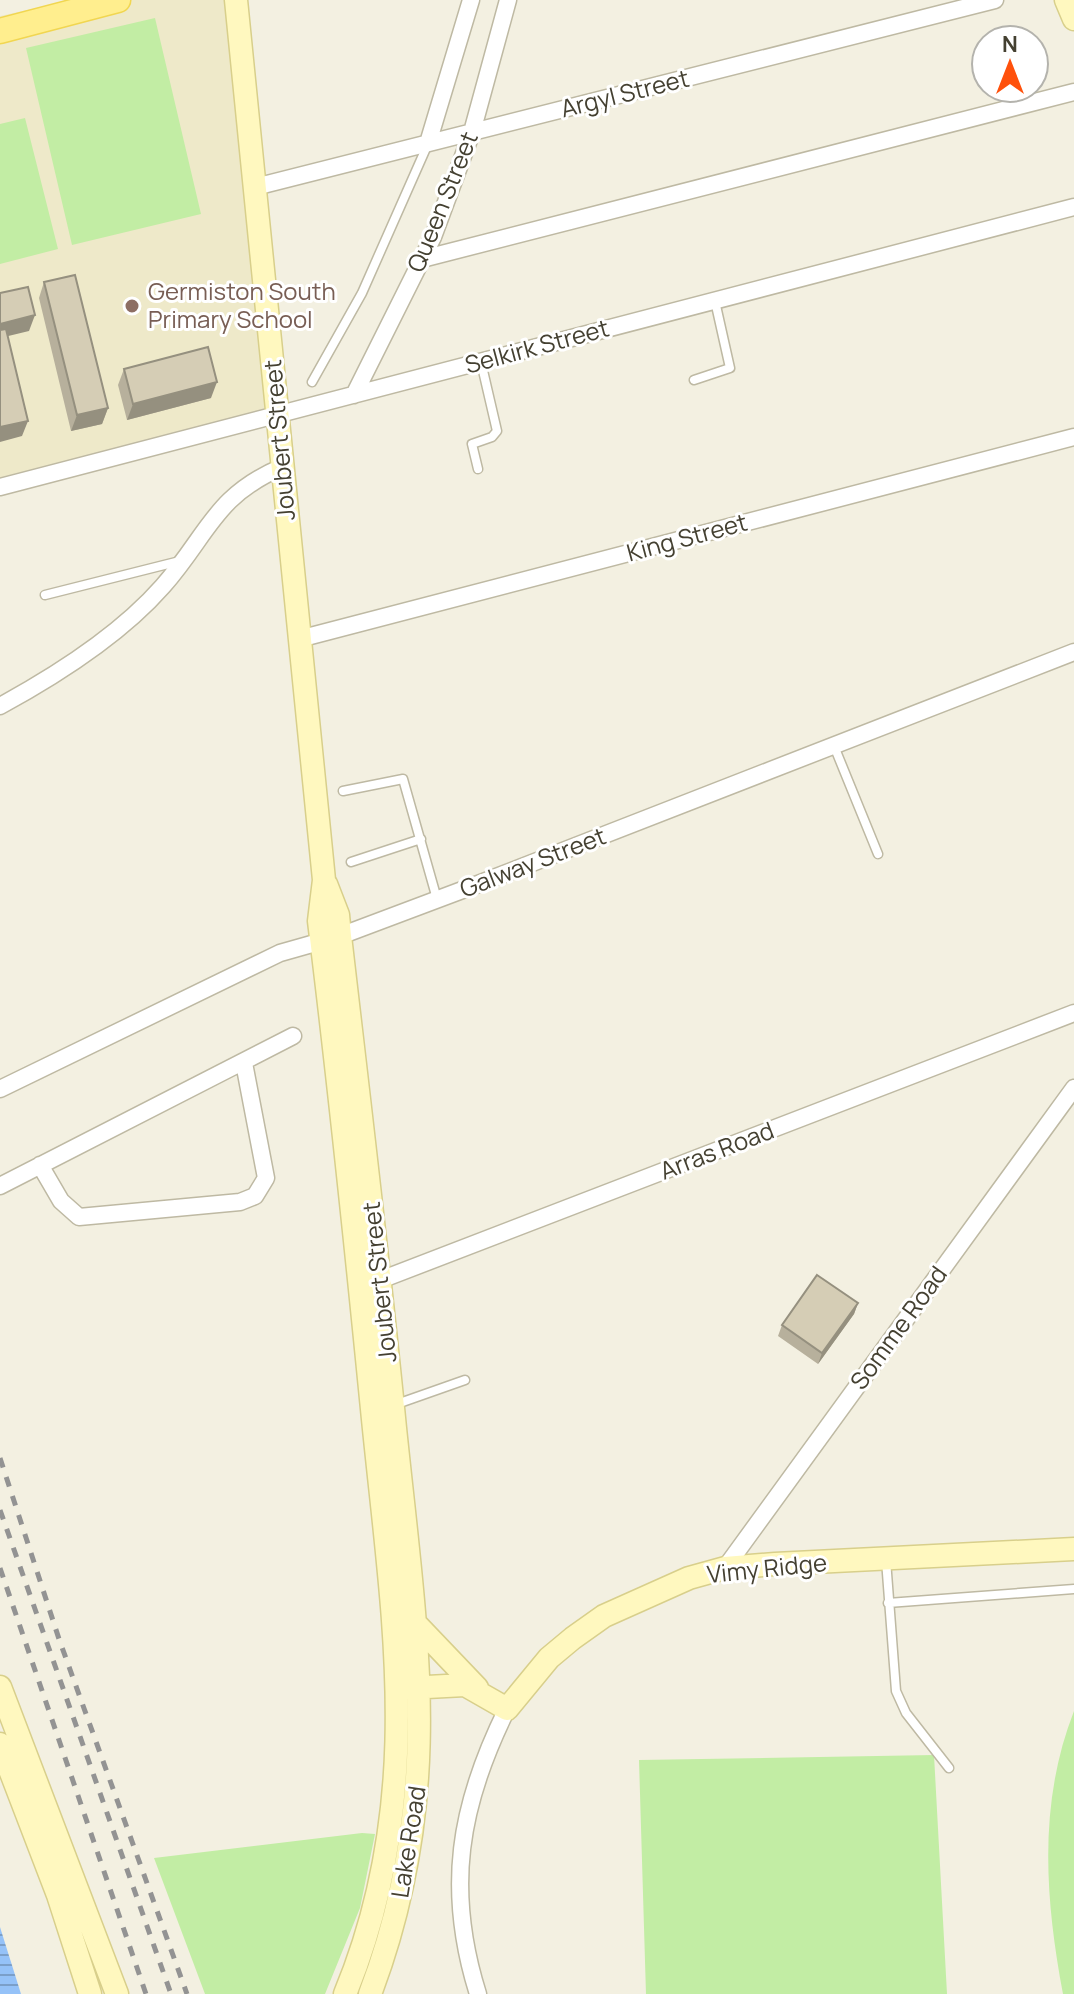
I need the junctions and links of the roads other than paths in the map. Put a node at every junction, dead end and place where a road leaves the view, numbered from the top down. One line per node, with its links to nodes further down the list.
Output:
1 (118, 0): 8 (main road)
2 (236, 0): 12 (main road, Joubert Street)
3 (471, 0): 11 (street, Queen Street)
4 (508, 0): 10 (street, Queen Street)
5 (995, 0): 10 (street, Argyl Street)
6 (1066, 0): 7 (main road)
7 (1074, 19)
8 (0, 31)
9 (1074, 92): 14 (street)
10 (472, 132): 11 (street, Argyl Street); 14 (street, Queen Street)
11 (428, 143): 12 (street, Argyl Street); 18 (lane)
12 (255, 187): 20 (main road, Joubert Street)
13 (1074, 207): 15 (street, Selkirk Street)
14 (422, 259): 19 (street, Queen Street)
15 (714, 300): 16 (street, Selkirk Street); 17 (lane)
16 (481, 362): 19 (street, Selkirk Street); 23 (lane)
17 (694, 380)
18 (312, 382)
19 (354, 395): 20 (street, Selkirk Street)
20 (278, 414): 22 (main road, Joubert Street); 24 (street, Selkirk Street)
21 (1074, 437): 27 (street, King Street)
22 (282, 467): 25 (street); 27 (main road, Joubert Street)
23 (478, 469)
24 (0, 487)
25 (183, 560): 26 (lane); 29 (street)
26 (45, 595)
27 (299, 639): 36 (main road, Joubert Street)
28 (1074, 652): 30 (street, Galway Street)
29 (0, 706)
30 (834, 746): 33 (lane); 35 (street, Galway Street)
31 (343, 791): 32 (lane)
32 (421, 839): 34 (lane); 35 (lane)
33 (878, 854)
34 (351, 862)
35 (437, 900): 36 (street, Galway Street)
36 (331, 938): 41 (street, Galway Street); 44 (main road, Joubert Street)
37 (1074, 1013): 44 (street, Arras Road)
38 (293, 1036): 39 (street)
39 (244, 1063): 42 (street); 42 (street)
40 (1074, 1088): 49 (street, Somme Road)
41 (0, 1089)
42 (40, 1165): 43 (street)
43 (0, 1186)
44 (370, 1284): 46 (main road, Joubert Street); 54 (main road, Joubert Street)
45 (465, 1380): 46 (lane)
46 (393, 1406): 52 (main road, Joubert Street)
47 (1074, 1549): 48 (main road, Vimy Ridge)
48 (886, 1559): 49 (main road, Vimy Ridge); 51 (lane)
49 (725, 1568): 56 (main road, Vimy Ridge)
50 (1074, 1589): 51 (lane)
51 (888, 1603): 58 (lane)
52 (414, 1622): 54 (main road, Joubert Street); 55 (main road)
53 (0, 1687): 60 (main road)
54 (410, 1687): 55 (main road); 61 (main road, Lake Road); 62 (main road, Lake Road)
55 (479, 1690): 56 (main road)
56 (507, 1709): 63 (street, Vimy Ridge)
57 (0, 1744): 59 (main road)
58 (949, 1768)
59 (90, 1994)
60 (117, 1994)
61 (345, 1994)
62 (370, 1994)
63 (478, 1994)

